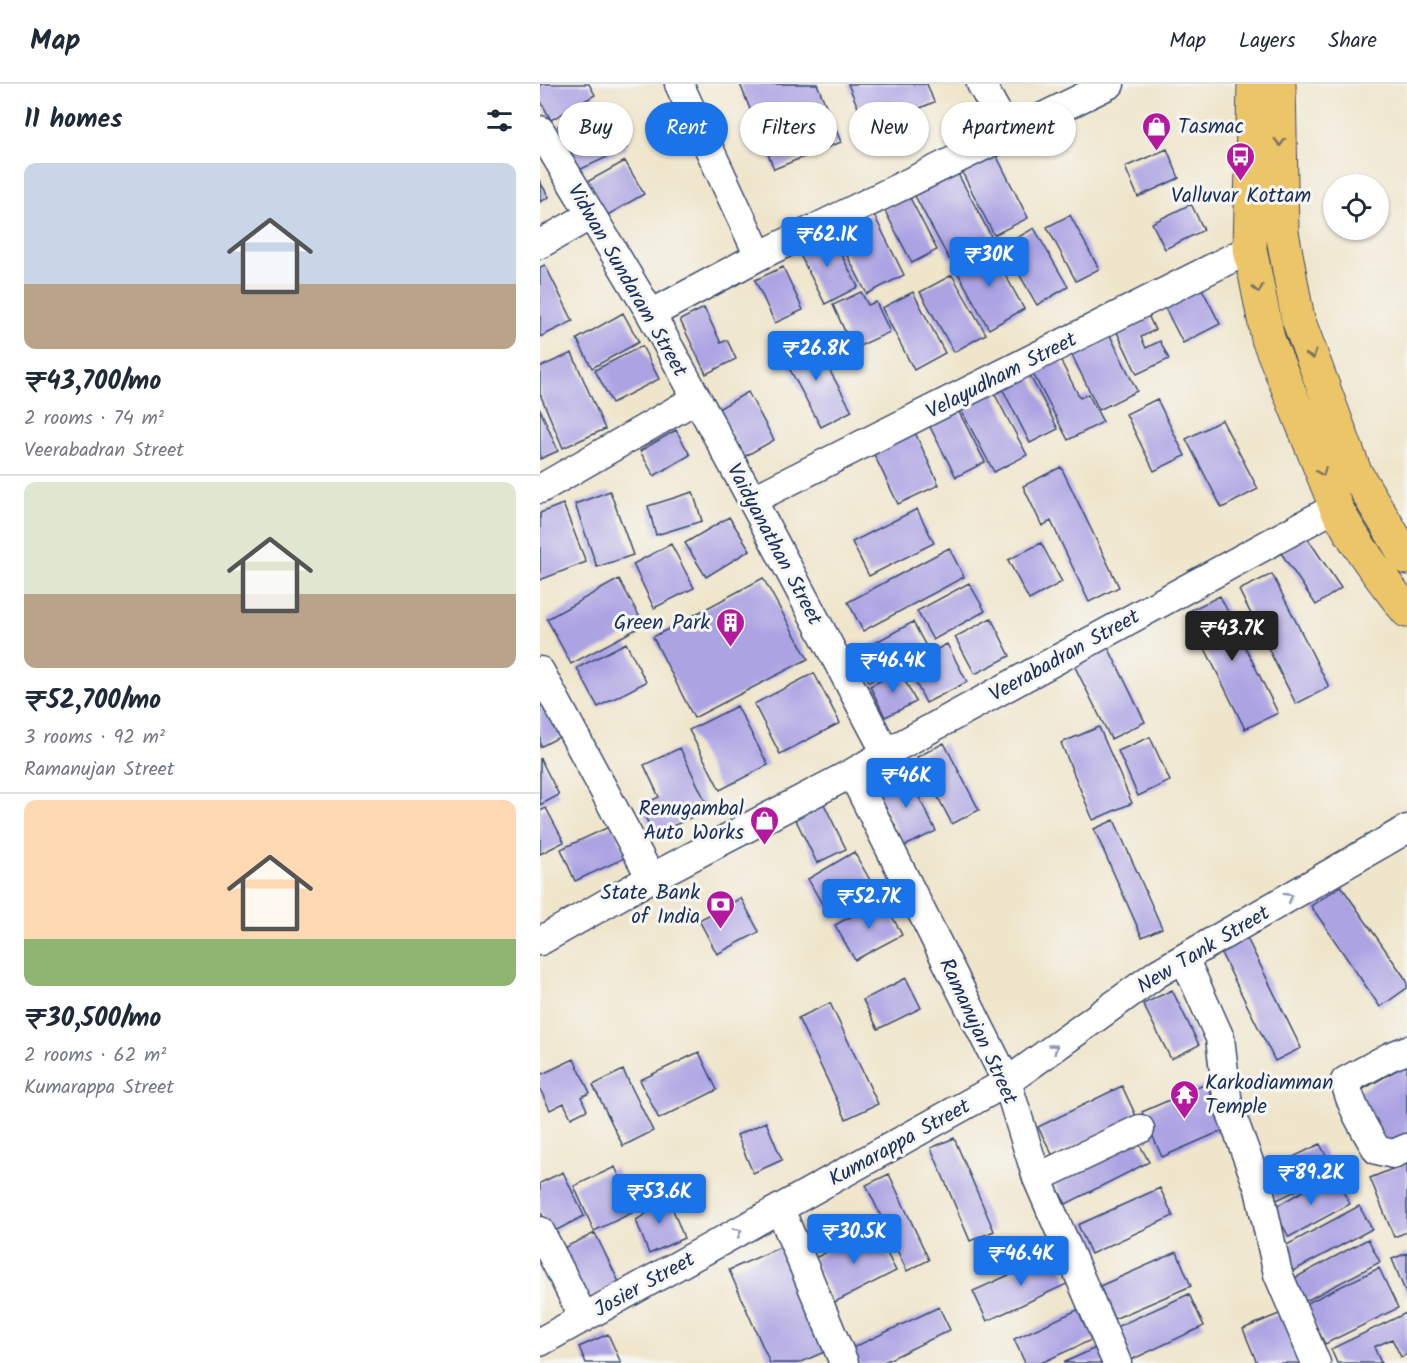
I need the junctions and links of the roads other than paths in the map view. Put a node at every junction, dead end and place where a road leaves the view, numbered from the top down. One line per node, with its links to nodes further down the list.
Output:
1 (679, 84): 13 (street)
2 (981, 84): 6 (street)
3 (1110, 84): 7 (street)
4 (1254, 84): 12 (main road)
5 (1278, 84): 19 (main road, one-way to 19)
6 (991, 102)
7 (1074, 102)
8 (540, 130): 10 (street, Vidwan Sundaram Street)
9 (964, 156): 13 (street)
10 (591, 215): 11 (street); 14 (street, Vidwan Sundaram Street)
11 (540, 244)
12 (1250, 249): 17 (street, Velayudham Street); 18 (main road, one-way to 18)
13 (759, 256): 14 (street)
14 (651, 314): 15 (street, Vidwan Sundaram Street)
15 (696, 399): 16 (street); 17 (street, Vaidyanathan Street)
16 (540, 489)
17 (752, 500): 22 (street, Vaidyanathan Street)
18 (1336, 507): 20 (main road); 22 (street, Veerabadran Street)
19 (1407, 558)
20 (1407, 611)
21 (540, 671): 25 (street)
22 (886, 753): 23 (street, Veerabadran Street)
23 (852, 773): 25 (street, Veerabadran Street); 29 (street, Ramanujan Street)
24 (1407, 829): 27 (street, New Tank Street, one-way to 24)
25 (651, 878): 26 (street, Veerabadran Street)
26 (540, 941)
27 (1184, 958): 29 (street, New Tank Street, one-way to 27); 39 (street)
28 (1407, 1050): 31 (street)
29 (1007, 1082): 32 (street, Ramanujan Street); 33 (street, Kumarappa Street)
30 (1140, 1129): 32 (street)
31 (1407, 1148)
32 (1037, 1178): 38 (street, Ramanujan Street)
33 (780, 1209): 35 (street, Josier Street, one-way to 33); 37 (street)
34 (540, 1231): 35 (street)
35 (584, 1318): 36 (street, Josier Street)
36 (540, 1342)
37 (844, 1363)
38 (1117, 1363)
39 (1317, 1363)

